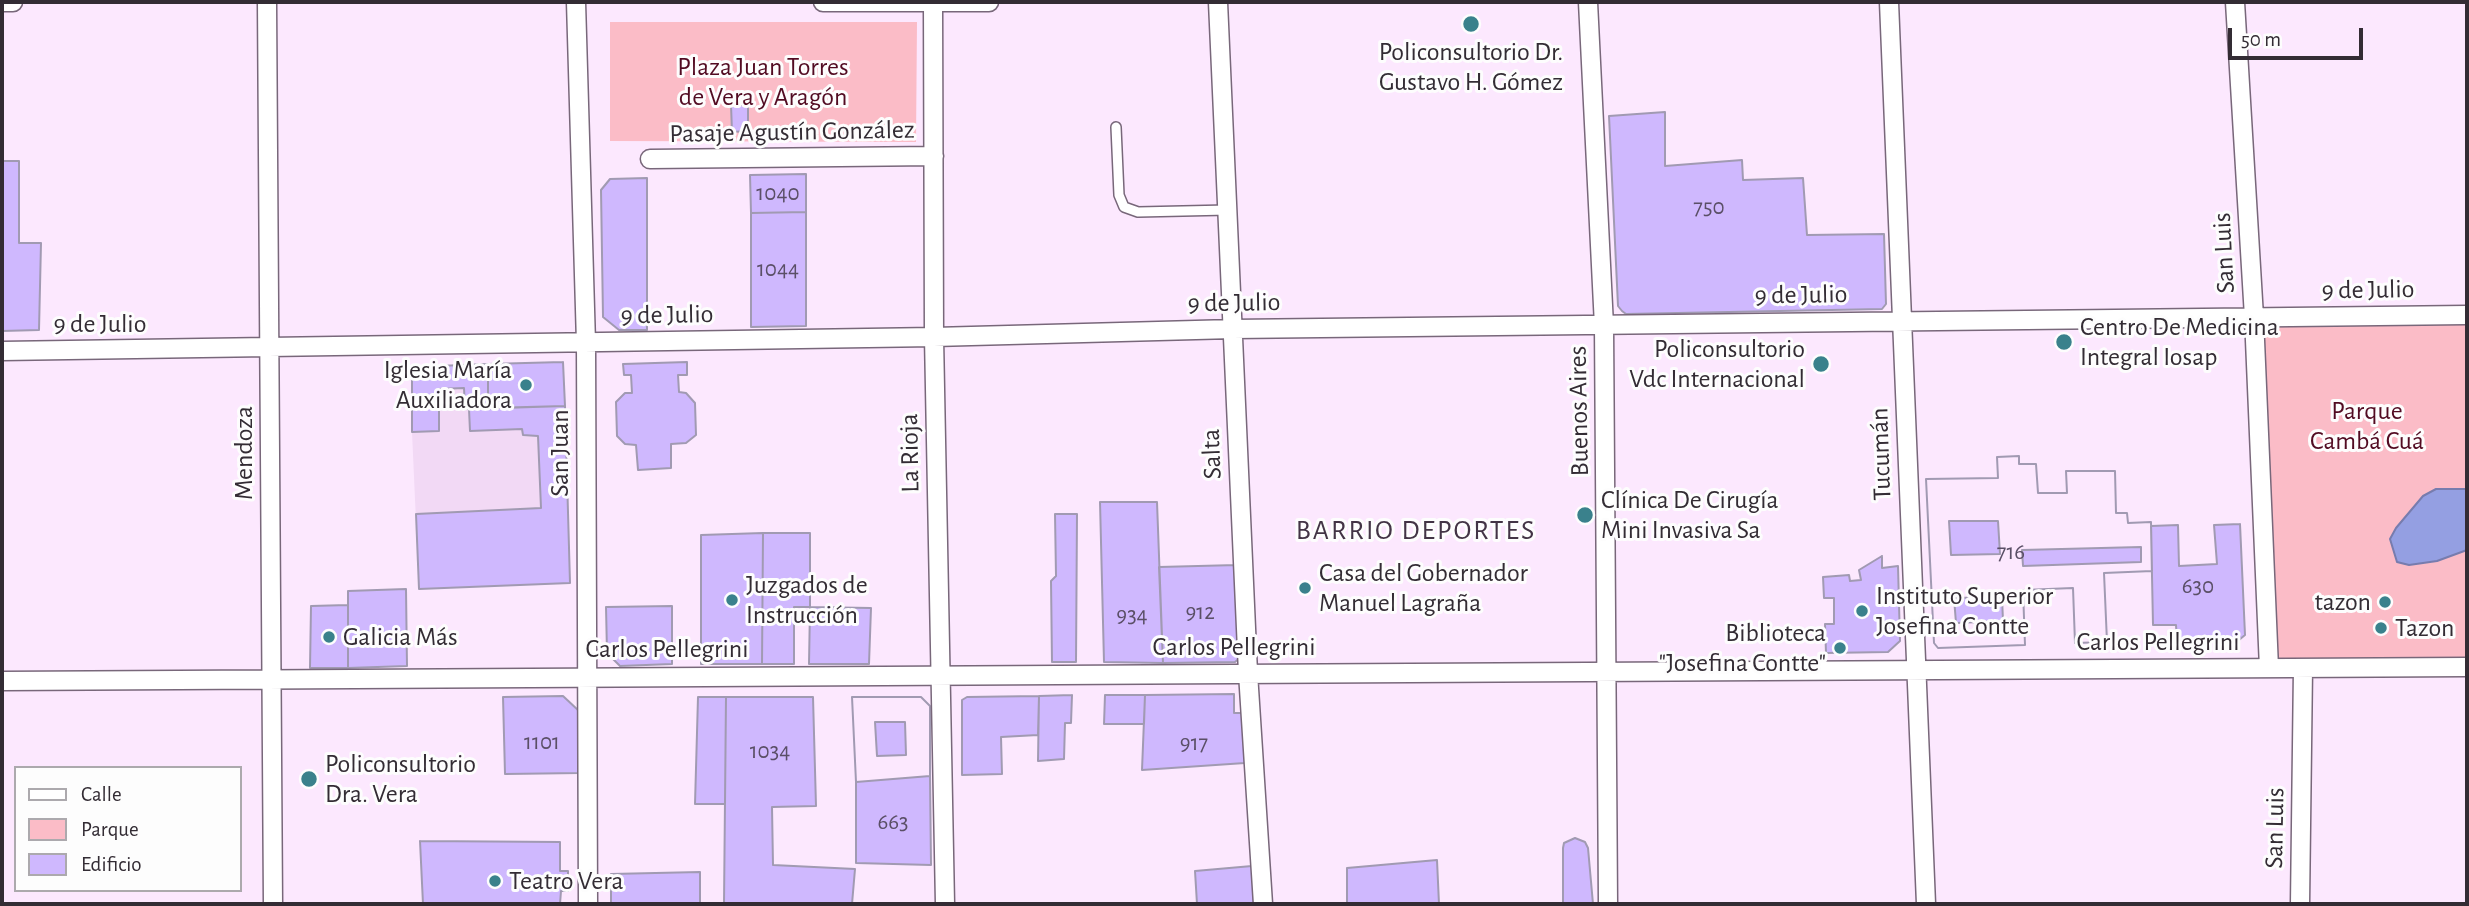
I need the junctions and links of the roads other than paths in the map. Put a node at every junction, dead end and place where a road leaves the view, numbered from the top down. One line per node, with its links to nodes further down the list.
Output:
1 (2, 2): 2 (street)
2 (13, 2)
3 (267, 2): 23 (street, Mendoza)
4 (576, 2): 22 (street, San Juan)
5 (823, 2): 6 (street)
6 (933, 2): 7 (street); 13 (street, La Rioja)
7 (989, 2)
8 (1218, 2): 15 (street, Salta)
9 (1588, 2): 19 (street, Buenos Aires)
10 (1889, 2): 18 (street, Tucumán)
11 (2235, 2): 17 (street, San Luis)
12 (1116, 127): 15 (lane)
13 (934, 156): 14 (street, Pasaje Agustín González); 21 (street, La Rioja)
14 (650, 159)
15 (1228, 210): 20 (street, Salta)
16 (2467, 315): 17 (street, 9 de Julio)
17 (2254, 317): 18 (street, 9 de Julio); 26 (street, San Luis)
18 (1901, 320): 19 (street, 9 de Julio); 28 (street, Tucumán)
19 (1604, 326): 20 (street, 9 de Julio); 29 (street, Buenos Aires)
20 (1233, 329): 21 (street, 9 de Julio); 31 (street, Salta)
21 (934, 337): 22 (street, 9 de Julio); 30 (street, La Rioja)
22 (586, 343): 23 (street, 9 de Julio); 32 (street, San Juan)
23 (270, 349): 24 (street, 9 de Julio); 33 (street, Mendoza)
24 (2, 351)
25 (2467, 667): 27 (street, Carlos Pellegrini)
26 (2269, 668): 27 (street, Carlos Pellegrini); 28 (street, Carlos Pellegrini)
27 (2303, 668): 41 (street, San Luis)
28 (1916, 669): 29 (street, Carlos Pellegrini); 40 (street, Tucumán)
29 (1608, 671): 31 (street, Carlos Pellegrini); 39 (street, Buenos Aires)
30 (939, 673): 31 (street, Carlos Pellegrini); 32 (street, Carlos Pellegrini); 37 (street, La Rioja)
31 (1248, 673): 38 (street, Salta)
32 (585, 676): 33 (street, Carlos Pellegrini); 36 (street, San Juan)
33 (271, 679): 34 (street, Carlos Pellegrini); 35 (street, Mendoza)
34 (2, 681)
35 (273, 904)
36 (588, 904)
37 (945, 904)
38 (1263, 904)
39 (1608, 904)
40 (1926, 904)
41 (2300, 904)

